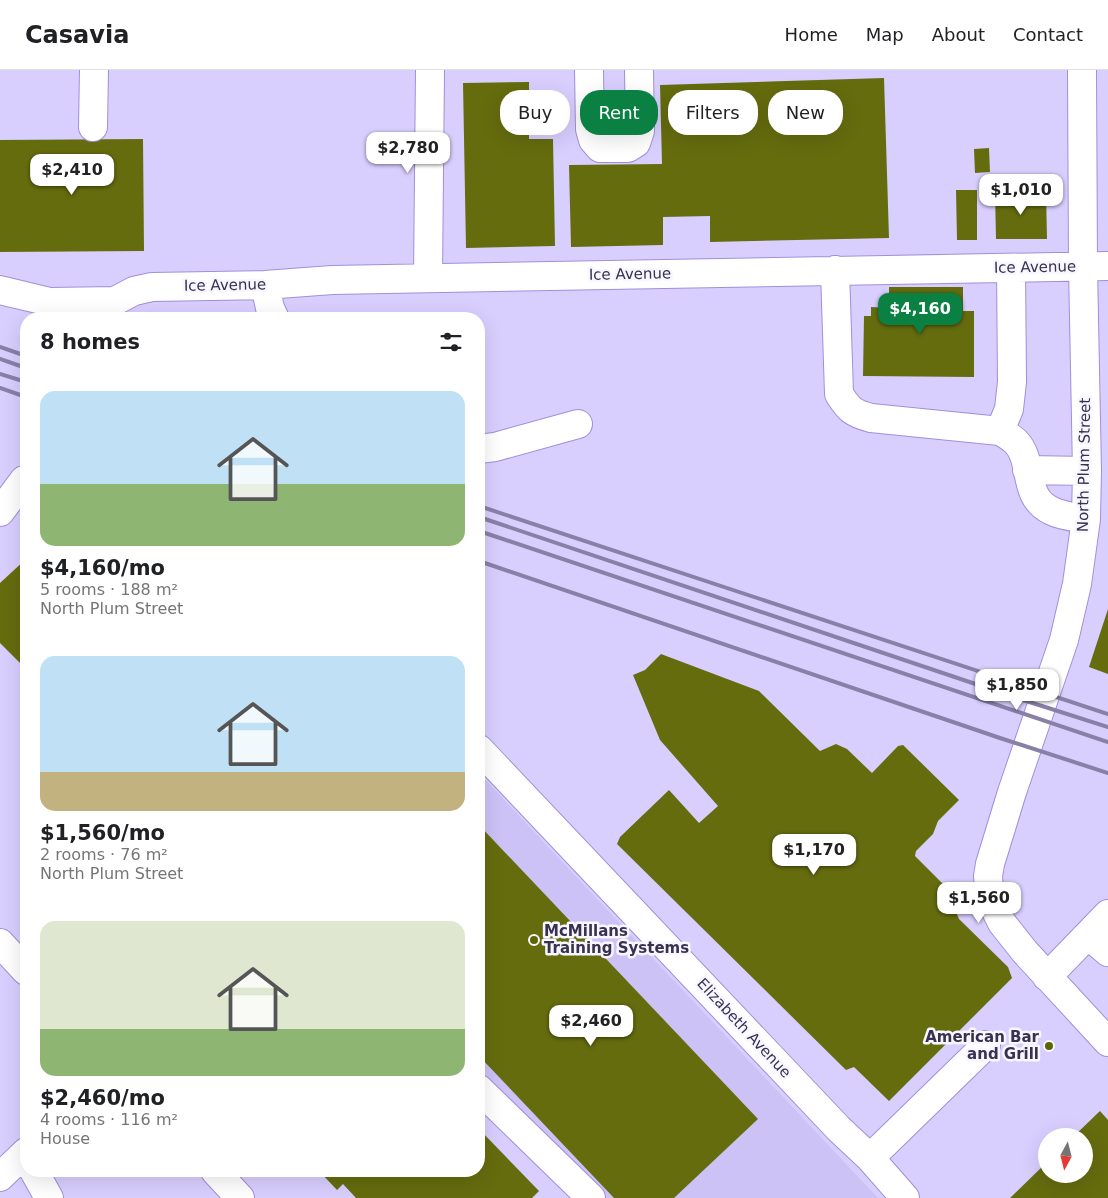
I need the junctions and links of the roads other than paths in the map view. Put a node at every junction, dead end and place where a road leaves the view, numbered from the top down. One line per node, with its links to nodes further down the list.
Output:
1 (94, 70): 6 (street)
2 (430, 70): 10 (street)
3 (588, 70): 4 (street)
4 (639, 70)
5 (1082, 70): 7 (street, North Plum Street)
6 (93, 127)
7 (1096, 267): 8 (street, Ice Avenue); 19 (street, North Plum Street)
8 (1011, 268): 9 (street, Ice Avenue); 15 (street)
9 (835, 270): 10 (street, Ice Avenue); 15 (street)
10 (428, 278): 11 (street, Ice Avenue)
11 (266, 285): 12 (street, Ice Avenue); 13 (street)
12 (0, 290)
13 (272, 312)
14 (578, 424): 16 (street)
15 (1000, 431): 17 (street)
16 (485, 448)
17 (1027, 470): 19 (street); 19 (street)
18 (20, 485): 20 (street)
19 (1092, 494): 27 (street, North Plum Street)
20 (0, 512)
21 (485, 755): 31 (street, Elizabeth Avenue)
22 (1108, 914): 23 (street)
23 (1088, 935): 25 (street); 27 (street)
24 (0, 943): 26 (street)
25 (1108, 952)
26 (20, 965)
27 (1048, 977): 28 (street, North Plum Street)
28 (1108, 1042)
29 (986, 1045): 31 (street)
30 (485, 1095): 38 (street)
31 (870, 1158): 39 (street, Elizabeth Avenue)
32 (20, 1164): 33 (street)
33 (0, 1177)
34 (38, 1177): 36 (street)
35 (221, 1177): 37 (street)
36 (49, 1198)
37 (240, 1198)
38 (592, 1198)
39 (905, 1198)

